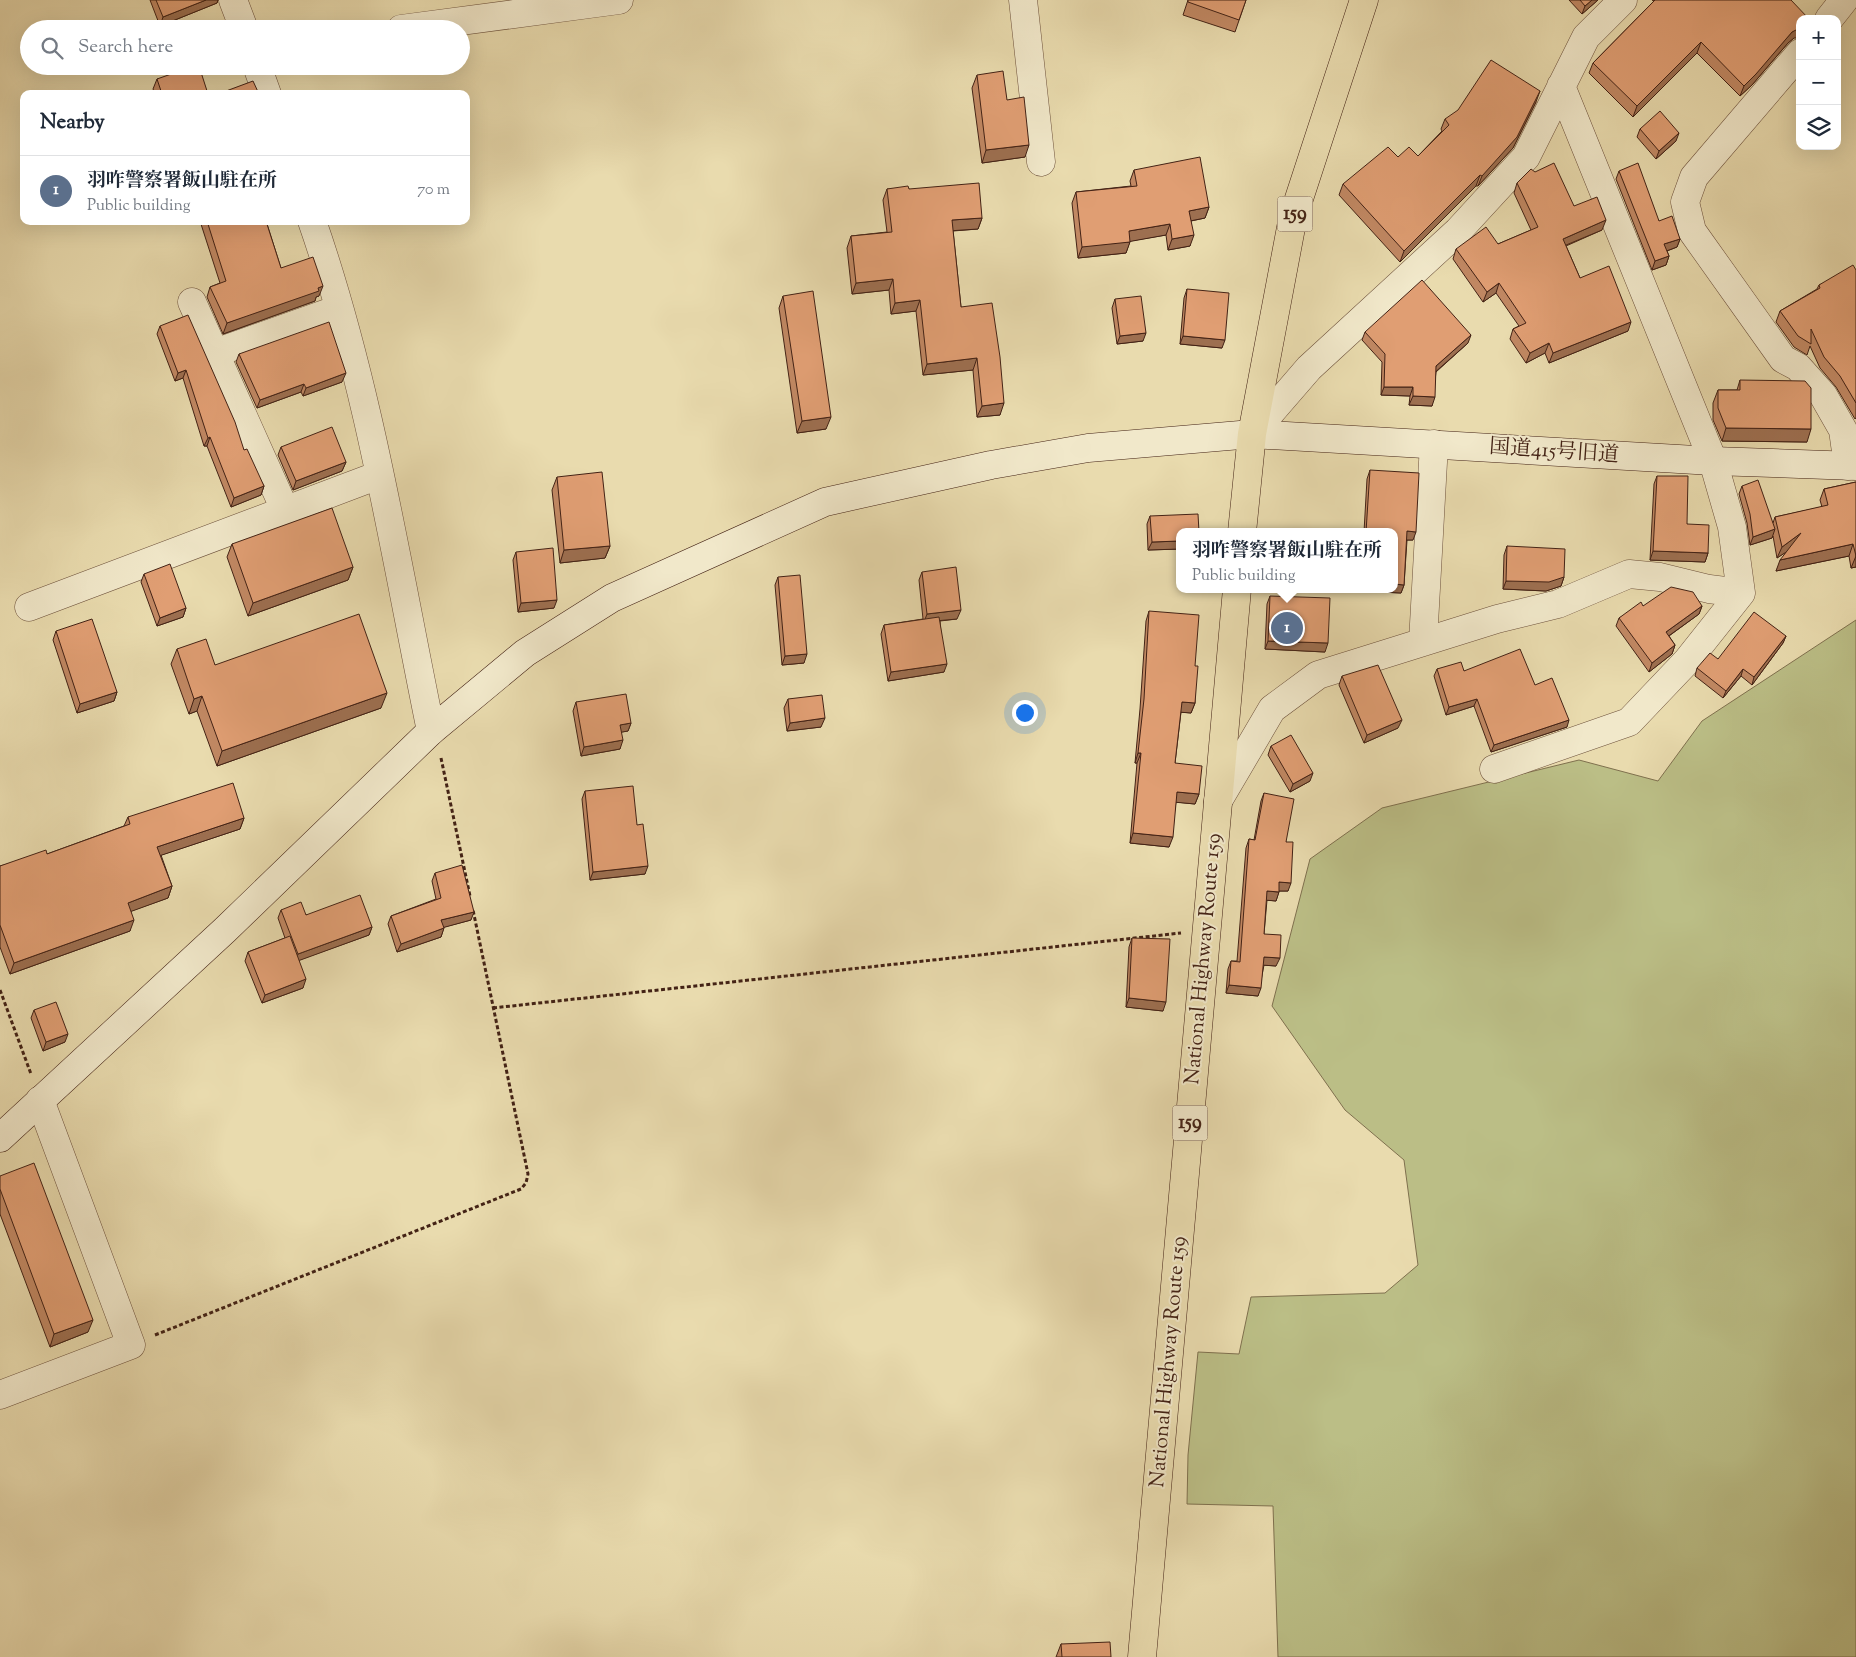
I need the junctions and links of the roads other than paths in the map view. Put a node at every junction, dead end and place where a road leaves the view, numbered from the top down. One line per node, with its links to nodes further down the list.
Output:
1 (233, 0): 8 (street)
2 (619, 0): 9 (street)
3 (1023, 0): 14 (street)
4 (1364, 0): 19 (highway, 159)
5 (1623, 0): 12 (street)
6 (1844, 0): 7 (street)
7 (1832, 15)
8 (241, 20)
9 (469, 20)
10 (1796, 58): 22 (street)
11 (260, 75): 13 (street)
12 (1561, 86): 19 (street); 21 (street)
13 (266, 90)
14 (1041, 162)
15 (313, 225): 17 (street)
16 (192, 302): 18 (street)
17 (339, 309): 18 (street); 23 (street)
18 (215, 353): 24 (street)
19 (1252, 434): 20 (street, 国道415号旧道); 25 (highway, 159); 30 (street, 国道415号旧道)
20 (1434, 444): 21 (street, 国道415号旧道); 29 (street)
21 (1713, 462): 22 (street, 国道415号旧道); 27 (street)
22 (1852, 466)
23 (379, 475): 24 (street); 30 (street)
24 (285, 510): 28 (street)
25 (1242, 528)
26 (1237, 593): 32 (highway, National Highway Route 159 / 159)
27 (1741, 593): 29 (street); 31 (street)
28 (29, 606)
29 (1423, 642): 32 (street)
30 (433, 729): 33 (street, 国道415号旧道)
31 (1494, 769)
32 (1218, 801): 36 (highway, National Highway Route 159 / 159)
33 (40, 1100): 34 (street, 国道415号旧道); 35 (street)
34 (0, 1138)
35 (0, 1395)
36 (1142, 1657)

